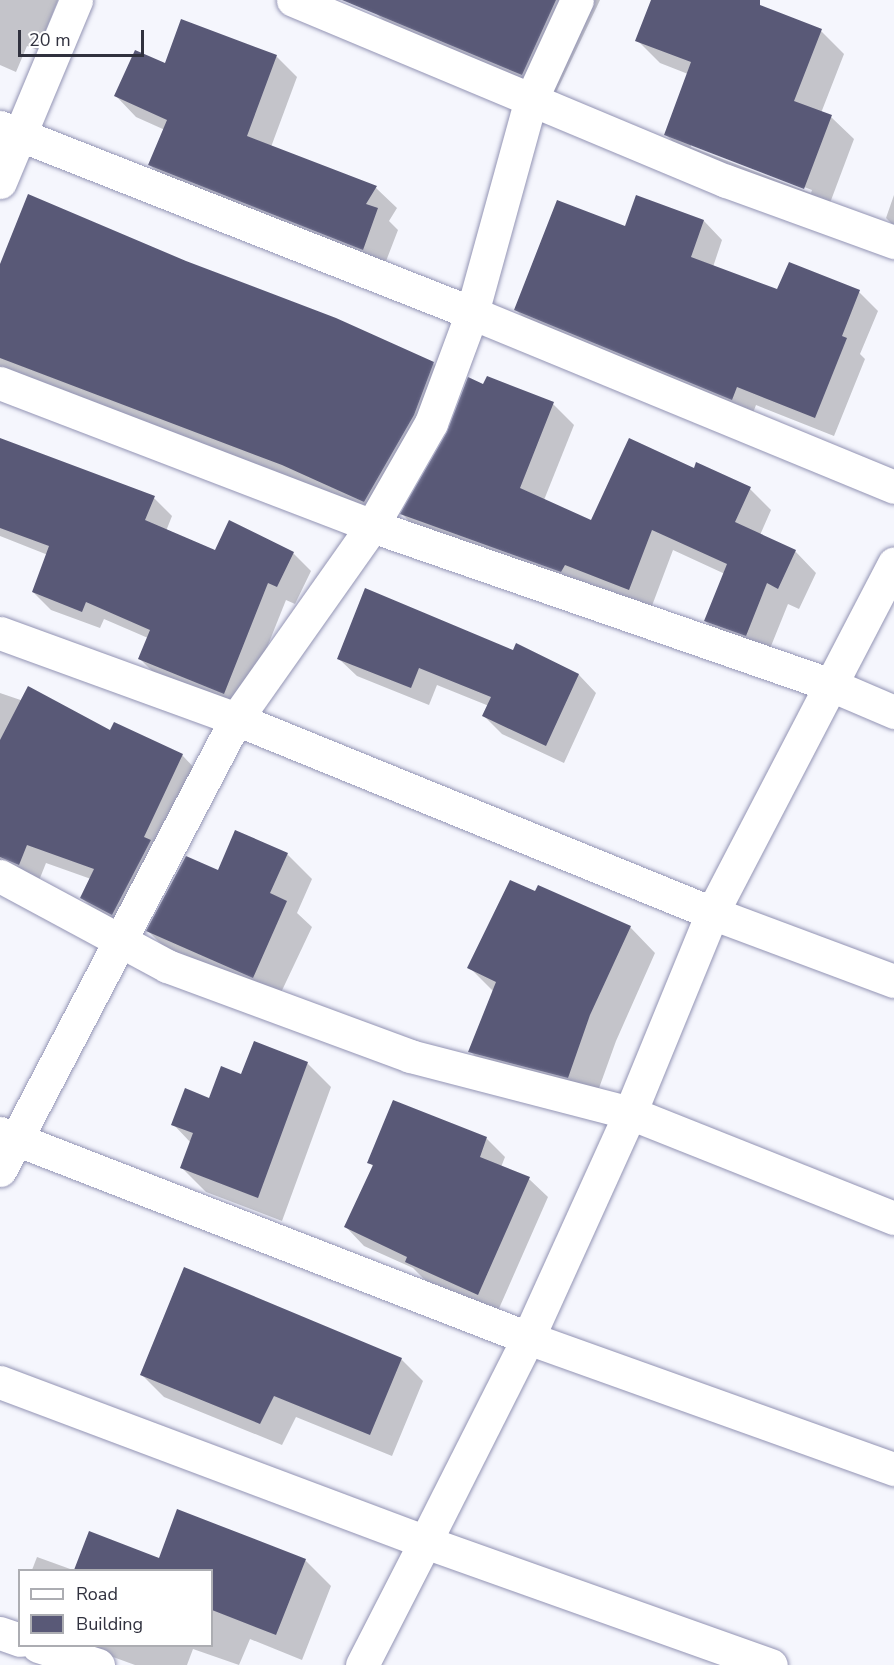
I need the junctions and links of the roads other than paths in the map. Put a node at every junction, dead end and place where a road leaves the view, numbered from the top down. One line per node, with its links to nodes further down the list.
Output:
1 (76, 0): 5 (street)
2 (293, 0): 4 (street)
3 (577, 0): 4 (street)
4 (530, 102): 7 (street); 8 (street)
5 (12, 130): 6 (street); 8 (street)
6 (0, 182)
7 (894, 242)
8 (472, 313): 10 (street); 11 (street)
9 (0, 383): 11 (street)
10 (894, 487)
11 (372, 526): 14 (street); 16 (street)
12 (894, 563): 14 (street)
13 (0, 633): 16 (street)
14 (831, 685): 15 (street); 18 (street)
15 (894, 712)
16 (236, 719): 18 (street); 19 (street)
17 (0, 876): 19 (street)
18 (712, 913): 20 (street); 21 (street)
19 (119, 938): 21 (street); 22 (street)
20 (894, 981)
21 (630, 1113): 24 (street); 25 (street)
22 (8, 1135): 23 (street); 25 (street)
23 (0, 1170)
24 (894, 1218)
25 (528, 1338): 27 (street); 28 (street)
26 (0, 1382): 28 (street)
27 (894, 1469)
28 (425, 1542): 33 (street); 34 (street)
29 (0, 1633): 30 (street)
30 (18, 1639)
31 (41, 1647): 32 (street)
32 (98, 1665)
33 (362, 1665)
34 (771, 1665)

